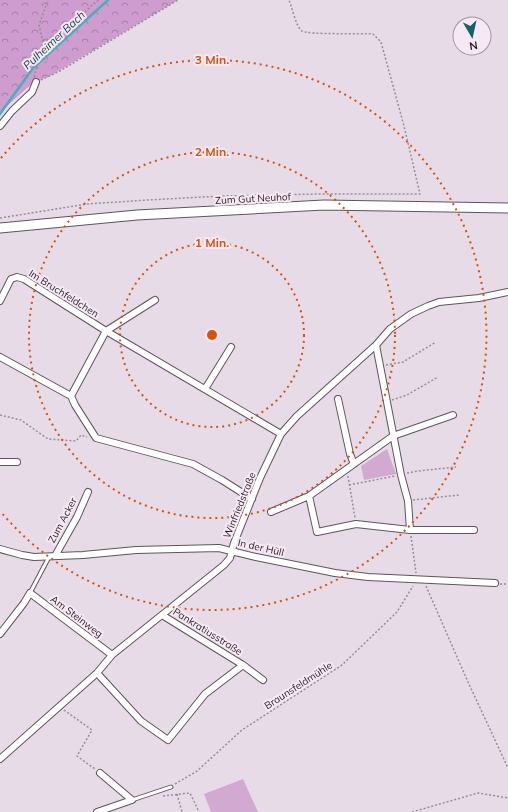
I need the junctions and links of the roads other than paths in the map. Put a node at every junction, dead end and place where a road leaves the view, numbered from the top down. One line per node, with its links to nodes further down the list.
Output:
1 (36, 82): 2 (street)
2 (0, 126)
3 (508, 208): 4 (main road, Zum Gut Neuhof)
4 (0, 228)
5 (508, 292): 9 (street, Winfriedstraße)
6 (155, 300): 8 (street)
7 (0, 301): 8 (street, Im Bruchfeldchen)
8 (106, 331): 12 (street, Im Bruchfeldchen); 13 (street)
9 (376, 345): 16 (street, Winfriedstraße); 17 (street)
10 (231, 346): 12 (street)
11 (0, 357): 13 (street)
12 (205, 389): 16 (street, Im Bruchfeldchen)
13 (71, 396): 23 (street)
14 (338, 399): 20 (street)
15 (453, 415): 17 (street)
16 (281, 434): 23 (street, Winfriedstraße)
17 (393, 436): 20 (street); 25 (street)
18 (0, 462): 19 (street)
19 (17, 462)
20 (354, 464): 22 (street)
21 (88, 492): 29 (street, Zum Acker)
22 (309, 496): 24 (street); 25 (street)
23 (252, 499): 28 (street, Winfriedstraße)
24 (270, 512)
25 (410, 530): 26 (street)
26 (474, 530)
27 (0, 549): 29 (street, In der Hüll)
28 (232, 551): 29 (street, In der Hüll); 30 (street, In der Hüll); 32 (street, Winfriedstraße)
29 (52, 557): 31 (lane)
30 (494, 583)
31 (30, 593): 33 (street); 34 (street, Am Steinweg)
32 (162, 615): 34 (street, Winfriedstraße); 35 (street, Pankratiusstraße)
33 (0, 634)
34 (112, 655): 36 (street, Winfriedstraße)
35 (243, 665): 36 (street, Pankratiusstraße); 37 (street, Pankratiusstraße)
36 (97, 673): 38 (street, Winfriedstraße)
37 (263, 680)
38 (0, 759)
39 (100, 773): 41 (street)
40 (171, 787): 41 (lane)
41 (132, 800): 42 (street)
42 (97, 812)

